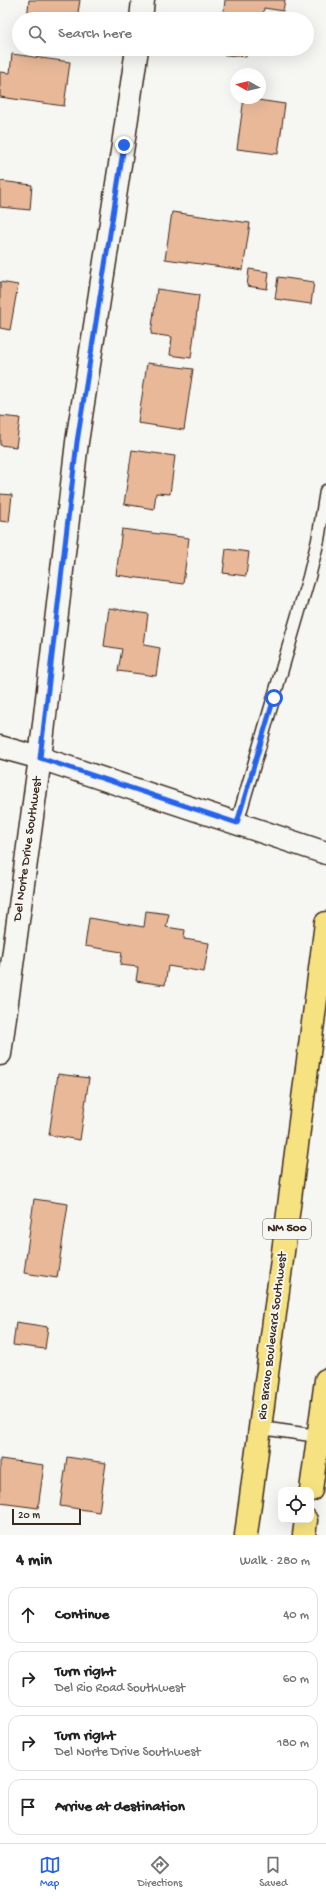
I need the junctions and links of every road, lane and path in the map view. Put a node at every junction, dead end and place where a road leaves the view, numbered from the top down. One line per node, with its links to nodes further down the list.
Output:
1 (143, 0): 2 (street)
2 (142, 12)
3 (136, 56): 6 (street, Del Norte Drive Southwest)
4 (326, 491): 7 (lane)
5 (0, 746): 6 (street)
6 (40, 758): 7 (street); 10 (street, Del Norte Drive Southwest)
7 (237, 823): 8 (street)
8 (326, 853)
9 (326, 923): 12 (main road, Rio Bravo Boulevard Southwest / NM 500)
10 (0, 1054)
11 (326, 1380): 13 (main road)
12 (261, 1428): 13 (lane); 16 (main road, Rio Bravo Boulevard Southwest / NM 500)
13 (318, 1436): 14 (main road)
14 (310, 1487)
15 (306, 1523): 17 (main road)
16 (246, 1535)
17 (304, 1535)

